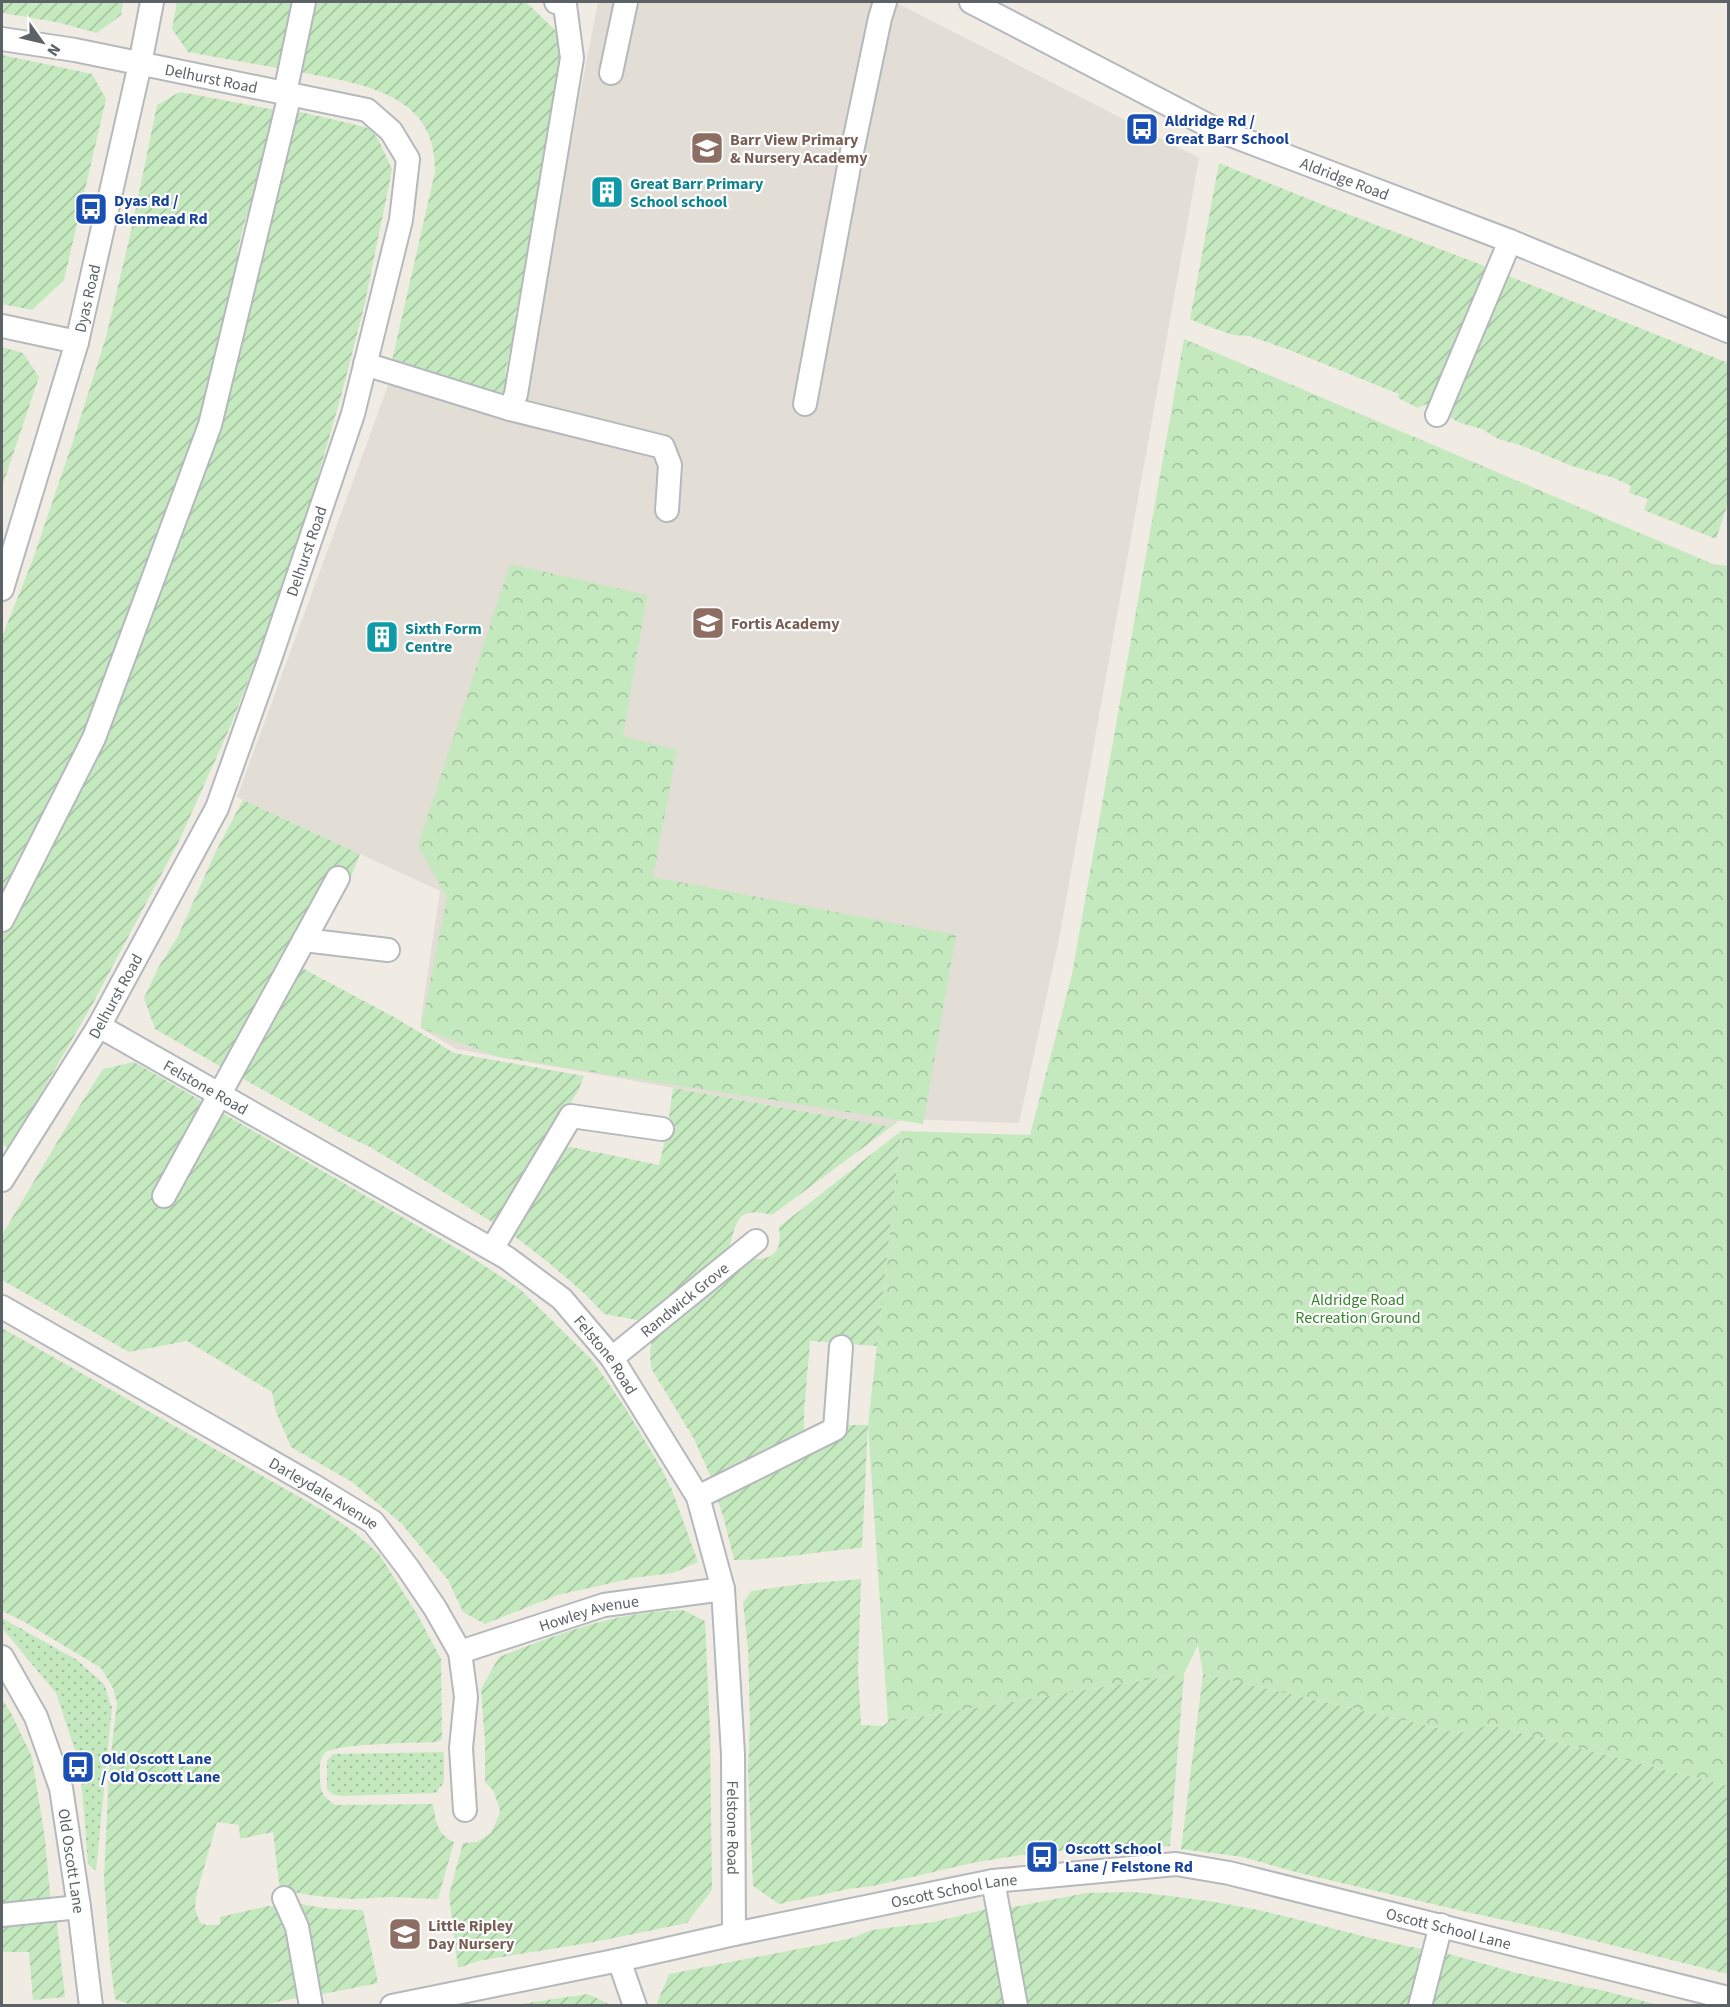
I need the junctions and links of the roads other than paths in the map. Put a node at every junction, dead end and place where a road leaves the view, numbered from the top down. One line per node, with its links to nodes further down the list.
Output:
1 (152, 2): 8 (street, Dyas Road)
2 (304, 2): 10 (street)
3 (556, 2): 17 (street)
4 (626, 2): 9 (street)
5 (885, 2): 16 (street)
6 (971, 2): 11 (street, Aldridge Road)
7 (2, 39): 8 (street, Delhurst Road)
8 (140, 64): 10 (street, Delhurst Road); 14 (street, Dyas Road)
9 (611, 73)
10 (287, 94): 15 (street, Delhurst Road); 22 (street)
11 (1510, 241): 13 (street, Aldridge Road); 18 (street)
12 (2, 326): 14 (street)
13 (1728, 331)
14 (77, 342): 20 (street, Dyas Road)
15 (365, 364): 17 (street); 25 (street, Delhurst Road)
16 (805, 404)
17 (510, 409): 19 (street)
18 (1437, 415)
19 (667, 510)
20 (2, 589)
21 (338, 879): 23 (street)
22 (2, 920)
23 (304, 940): 24 (street); 26 (street)
24 (388, 950)
25 (99, 1026): 26 (street, Felstone Road); 28 (street, Delhurst Road)
26 (220, 1095): 29 (street); 31 (street, Felstone Road)
27 (662, 1129): 31 (street)
28 (2, 1180)
29 (164, 1196)
30 (756, 1241): 34 (street, Randwick Grove)
31 (492, 1249): 34 (street, Felstone Road)
32 (2, 1307): 37 (street, Darleydale Avenue)
33 (841, 1347): 35 (street)
34 (612, 1358): 35 (street, Felstone Road)
35 (698, 1497): 36 (street, Felstone Road)
36 (723, 1589): 37 (street, Howley Avenue); 45 (street, Felstone Road)
37 (460, 1652): 39 (street, Darleydale Avenue)
38 (2, 1657): 42 (street, Old Oscott Lane)
39 (465, 1810)
40 (993, 1881): 44 (street, Oscott School Lane); 45 (street, Oscott School Lane); 53 (street)
41 (284, 1898): 50 (street)
42 (79, 1907): 43 (street); 49 (street, Old Oscott Lane)
43 (2, 1915)
44 (1441, 1925): 47 (street, Oscott School Lane); 54 (street)
45 (734, 1934): 46 (street, Oscott School Lane)
46 (619, 1960): 48 (street, Oscott School Lane); 52 (street)
47 (1728, 1998)
48 (430, 2002): 51 (street, Oscott School Lane)
49 (91, 2006)
50 (311, 2006)
51 (392, 2006)
52 (635, 2006)
53 (1016, 2006)
54 (1420, 2006)

